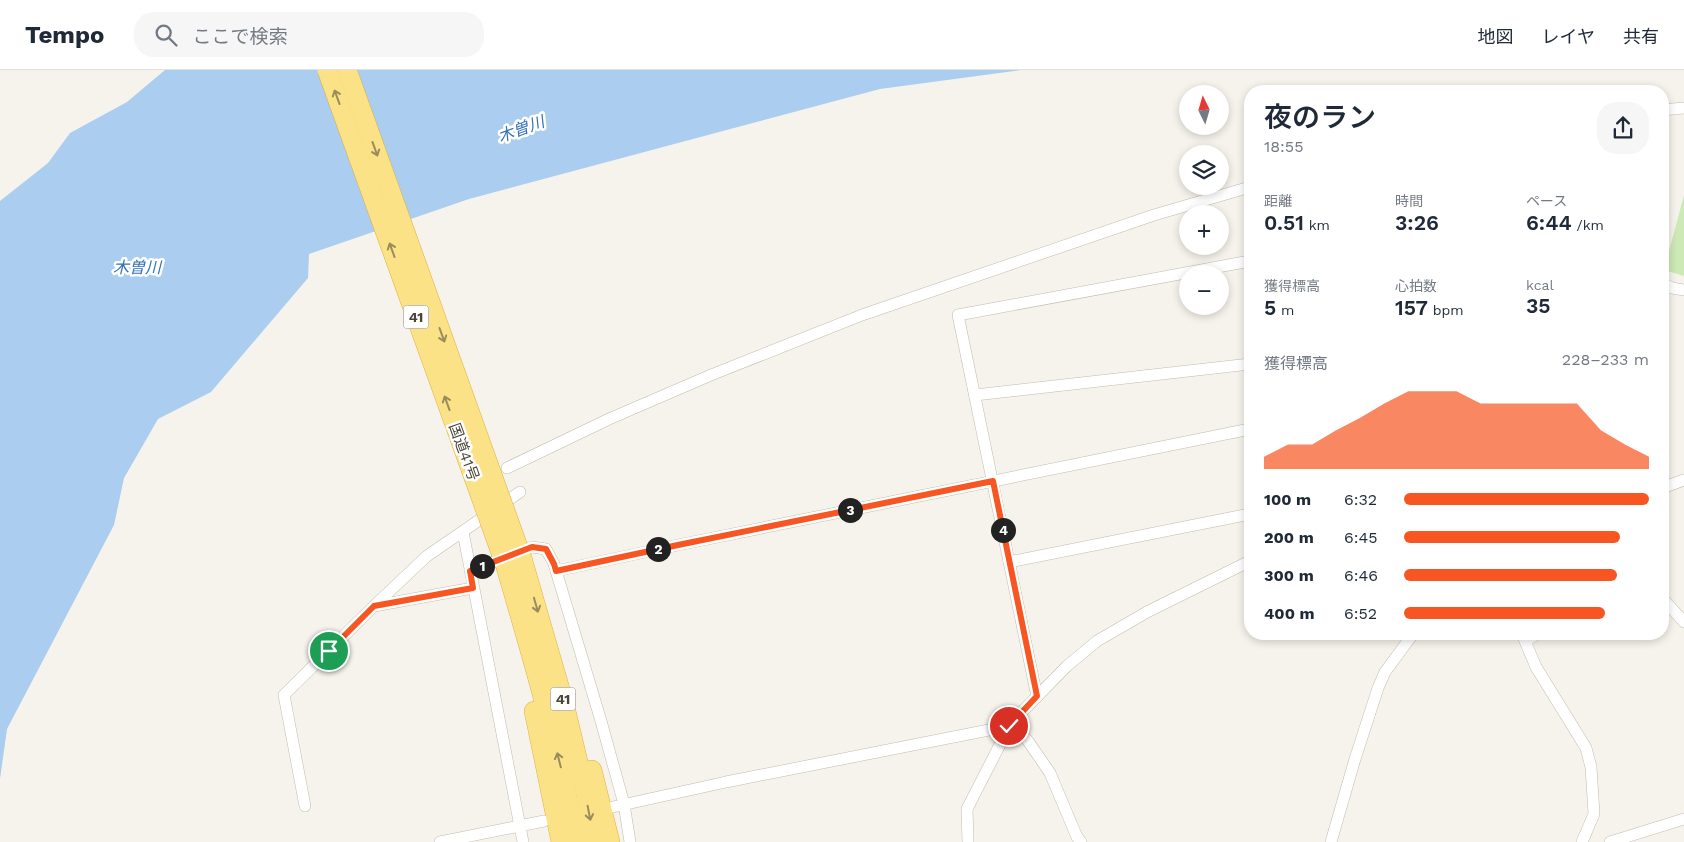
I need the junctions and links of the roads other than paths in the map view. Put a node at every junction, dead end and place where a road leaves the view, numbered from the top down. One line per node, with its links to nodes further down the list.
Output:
1 (327, 70): 19 (highway, 国道41号 / 41, one-way to 1, bridge)
2 (347, 70): 19 (highway, 国道41号 / 41, one-way to 19, bridge)
3 (1684, 108): 4 (street)
4 (1669, 109)
5 (1244, 189): 12 (street)
6 (1244, 262): 10 (street)
7 (1669, 286): 8 (street)
8 (1684, 290)
9 (1244, 365): 10 (street)
10 (975, 395): 14 (street)
11 (1244, 430): 14 (street)
12 (507, 468)
13 (1684, 480): 15 (street)
14 (993, 481): 20 (street); 23 (street)
15 (1669, 485)
16 (520, 492): 18 (street)
17 (1244, 515): 20 (street)
18 (463, 532): 22 (street); 25 (street)
19 (513, 561): 27 (highway, 国道41号 / 41); 32 (highway, 国道41号 / 41, one-way to 32)
20 (1010, 562): 31 (street)
21 (1244, 564): 31 (street)
22 (470, 571): 23 (street); 24 (street)
23 (556, 571): 35 (street)
24 (473, 588): 25 (street); 38 (street)
25 (374, 606): 34 (street)
26 (1669, 606): 28 (street)
27 (519, 612): 41 (highway); 42 (highway, 国道41号 / 41, one-way to 27)
28 (1684, 622)
29 (1409, 640): 48 (street)
30 (1525, 640): 49 (street)
31 (1037, 696): 33 (street)
32 (564, 702): 43 (highway, 国道41号 / 41, one-way to 43); 44 (highway)
33 (1010, 725): 35 (street); 46 (street); 47 (street)
34 (305, 806)
35 (618, 806): 45 (street)
36 (1684, 819): 50 (street)
37 (544, 821): 38 (street)
38 (520, 826): 39 (street); 40 (street)
39 (440, 842)
40 (523, 842)
41 (561, 842)
42 (576, 842)
43 (594, 842)
44 (610, 842)
45 (630, 842)
46 (968, 842)
47 (1081, 842)
48 (1331, 842)
49 (1582, 842)
50 (1610, 842)

